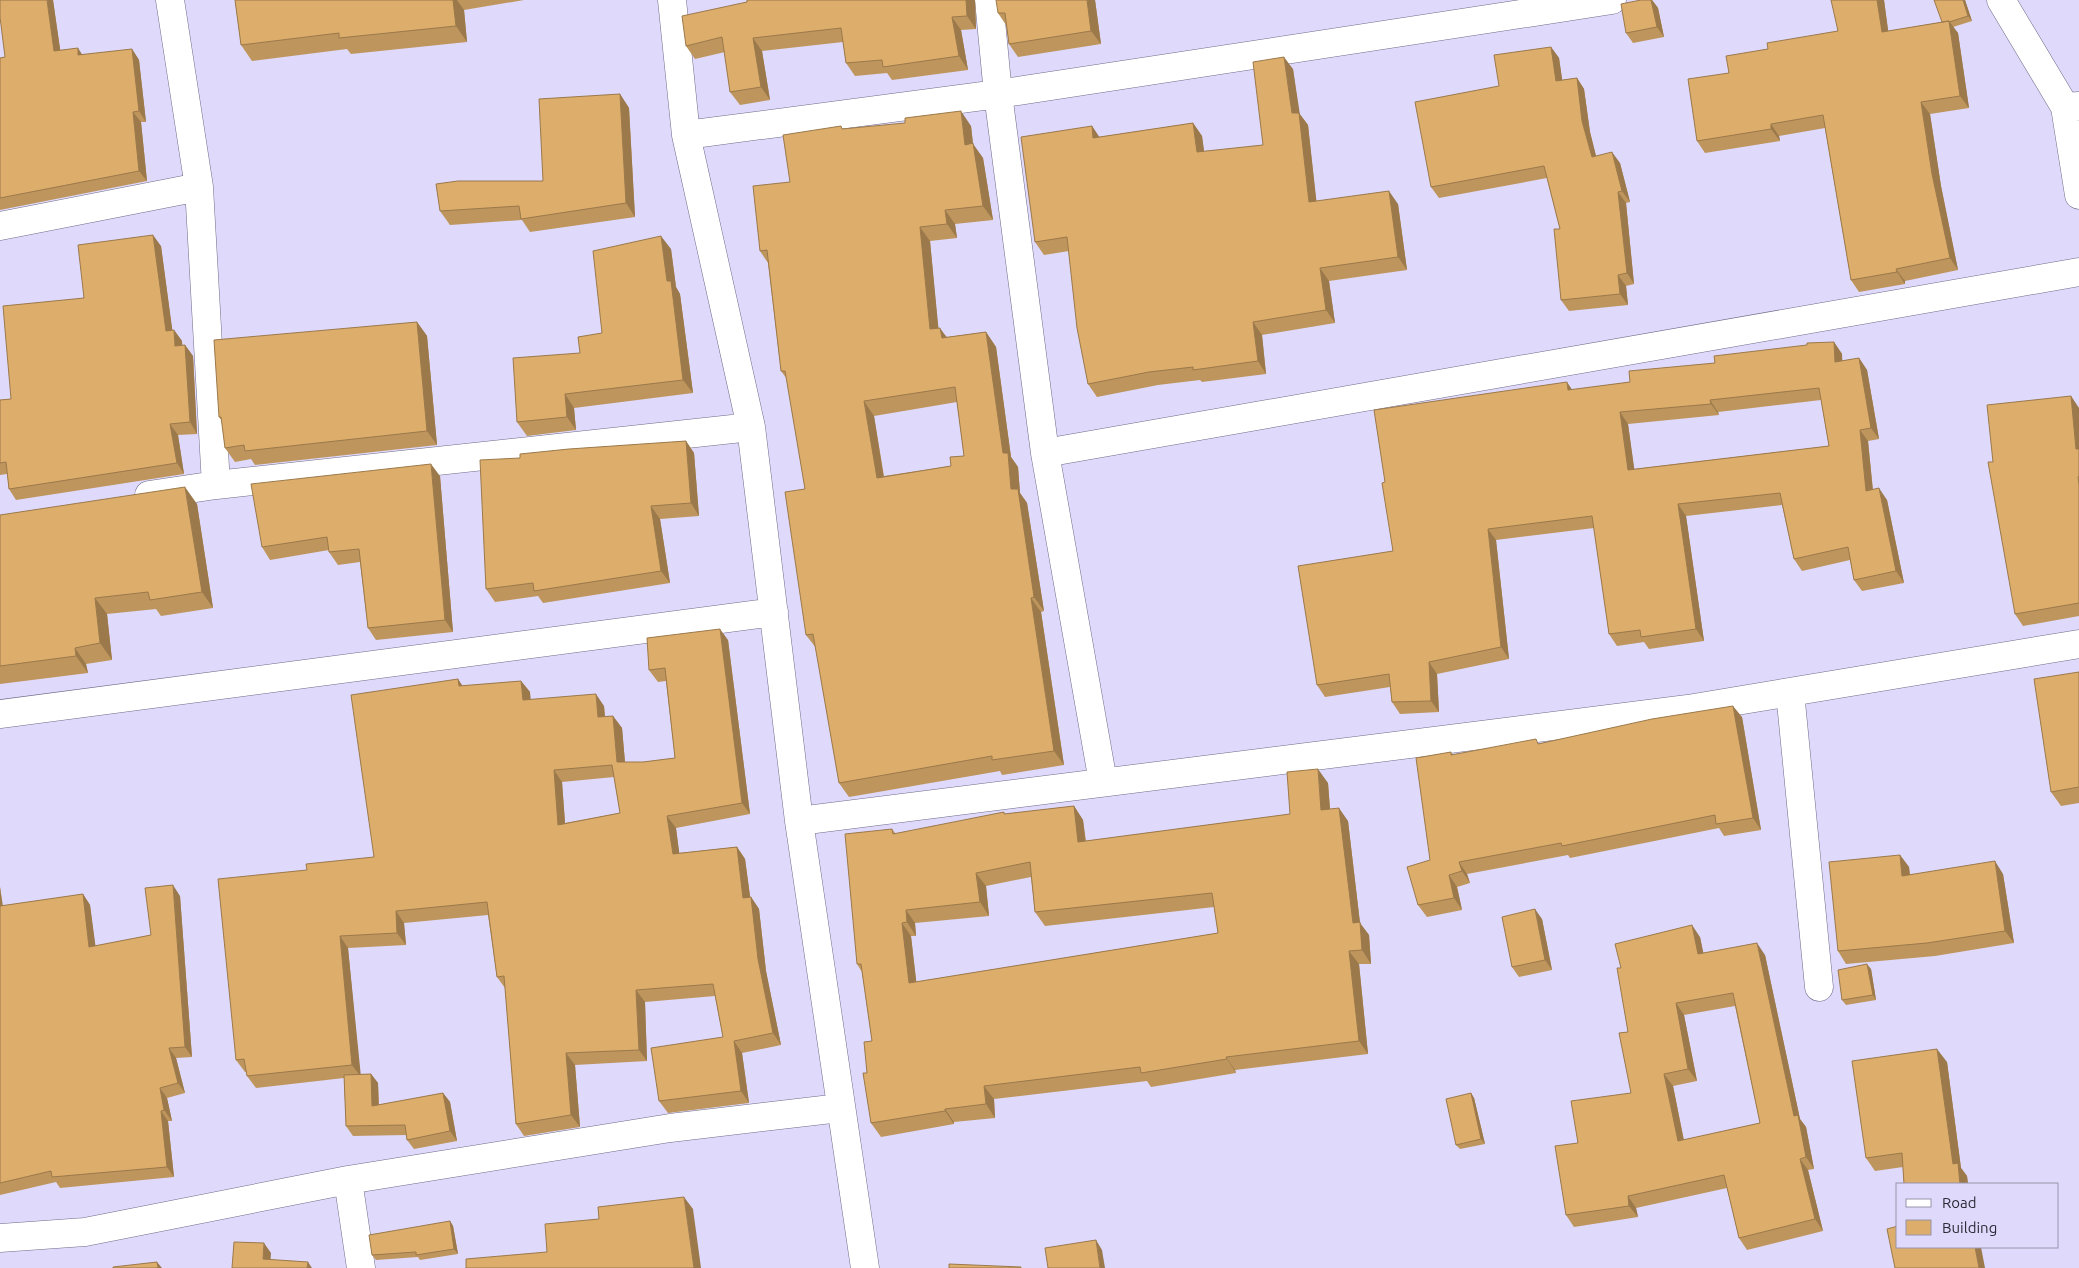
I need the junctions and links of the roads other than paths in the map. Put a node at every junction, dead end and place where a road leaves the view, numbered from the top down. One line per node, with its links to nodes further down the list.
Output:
1 (170, 0): 9 (street)
2 (672, 0): 8 (street)
3 (989, 0): 6 (street)
4 (1612, 0): 6 (street)
5 (2001, 0): 7 (street)
6 (998, 94): 8 (street); 14 (street)
7 (2072, 107): 10 (street)
8 (686, 135): 13 (street)
9 (199, 187): 11 (street); 15 (street)
10 (2079, 195)
11 (0, 226)
12 (2079, 272): 14 (street)
13 (751, 427): 15 (street); 17 (street)
14 (1045, 453): 21 (street)
15 (216, 485): 16 (street)
16 (128, 499)
17 (774, 612): 20 (street); 22 (street)
18 (2079, 644): 19 (street)
19 (1790, 692): 21 (street); 23 (street)
20 (0, 714)
21 (1103, 782): 22 (street)
22 (798, 821): 24 (street)
23 (1819, 987)
24 (840, 1108): 25 (street); 28 (street)
25 (348, 1180): 26 (street); 27 (street)
26 (0, 1238)
27 (360, 1268)
28 (865, 1268)

